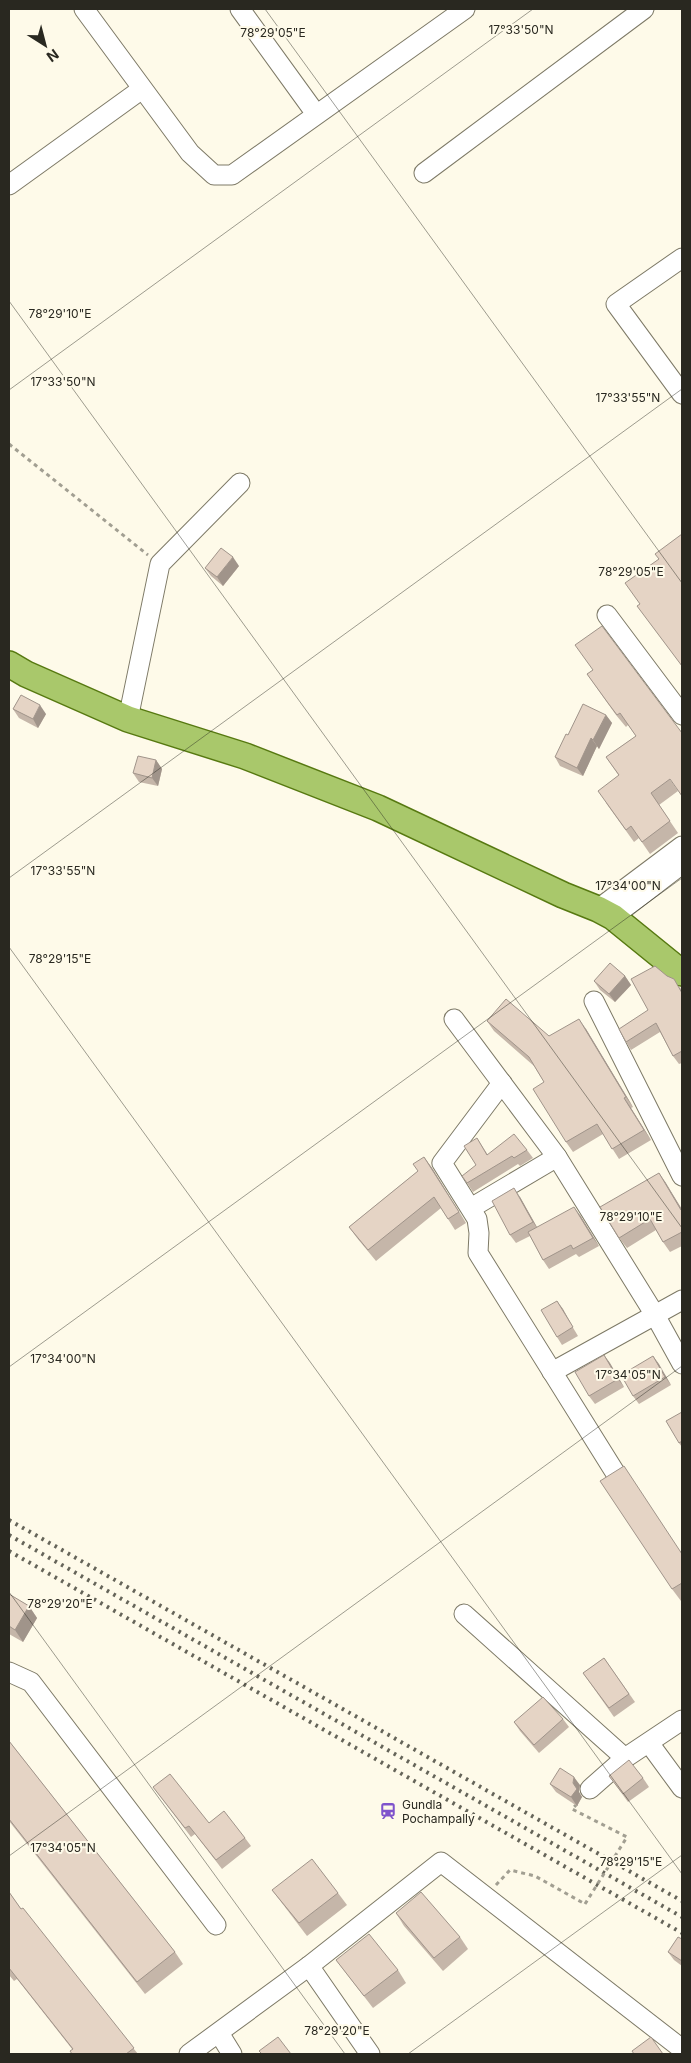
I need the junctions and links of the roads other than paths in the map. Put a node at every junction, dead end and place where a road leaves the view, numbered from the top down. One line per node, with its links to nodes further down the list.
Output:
1 (84, 9): 5 (street)
2 (464, 9): 6 (street)
3 (644, 9): 7 (street)
4 (250, 12): 6 (street)
5 (142, 88): 6 (street); 8 (street)
6 (316, 114)
7 (424, 173)
8 (9, 185)
9 (682, 258): 10 (street)
10 (682, 394)
11 (240, 483): 15 (street)
12 (607, 616): 14 (street)
13 (9, 664): 15 (main road)
14 (682, 715)
15 (128, 719): 18 (main road)
16 (682, 846): 18 (street)
17 (682, 864): 18 (street)
18 (606, 913): 19 (main road)
19 (682, 972)
20 (594, 1001): 24 (street)
21 (454, 1019): 22 (street)
22 (502, 1083): 23 (street); 25 (street)
23 (557, 1157): 25 (street); 27 (street)
24 (682, 1176)
25 (471, 1208): 29 (street)
26 (682, 1300): 27 (street)
27 (655, 1315): 28 (street); 29 (street)
28 (682, 1364)
29 (552, 1372): 30 (street)
30 (616, 1474)
31 (464, 1614): 35 (street)
32 (9, 1672): 38 (street)
33 (682, 1720): 34 (street)
34 (649, 1743): 35 (street); 36 (street)
35 (626, 1758): 37 (street)
36 (682, 1788)
37 (590, 1789)
38 (216, 1925)
39 (309, 1966): 40 (street); 41 (street); 44 (street)
40 (219, 2033): 42 (street); 43 (street)
41 (682, 2049)
42 (189, 2054)
43 (232, 2054)
44 (370, 2054)

